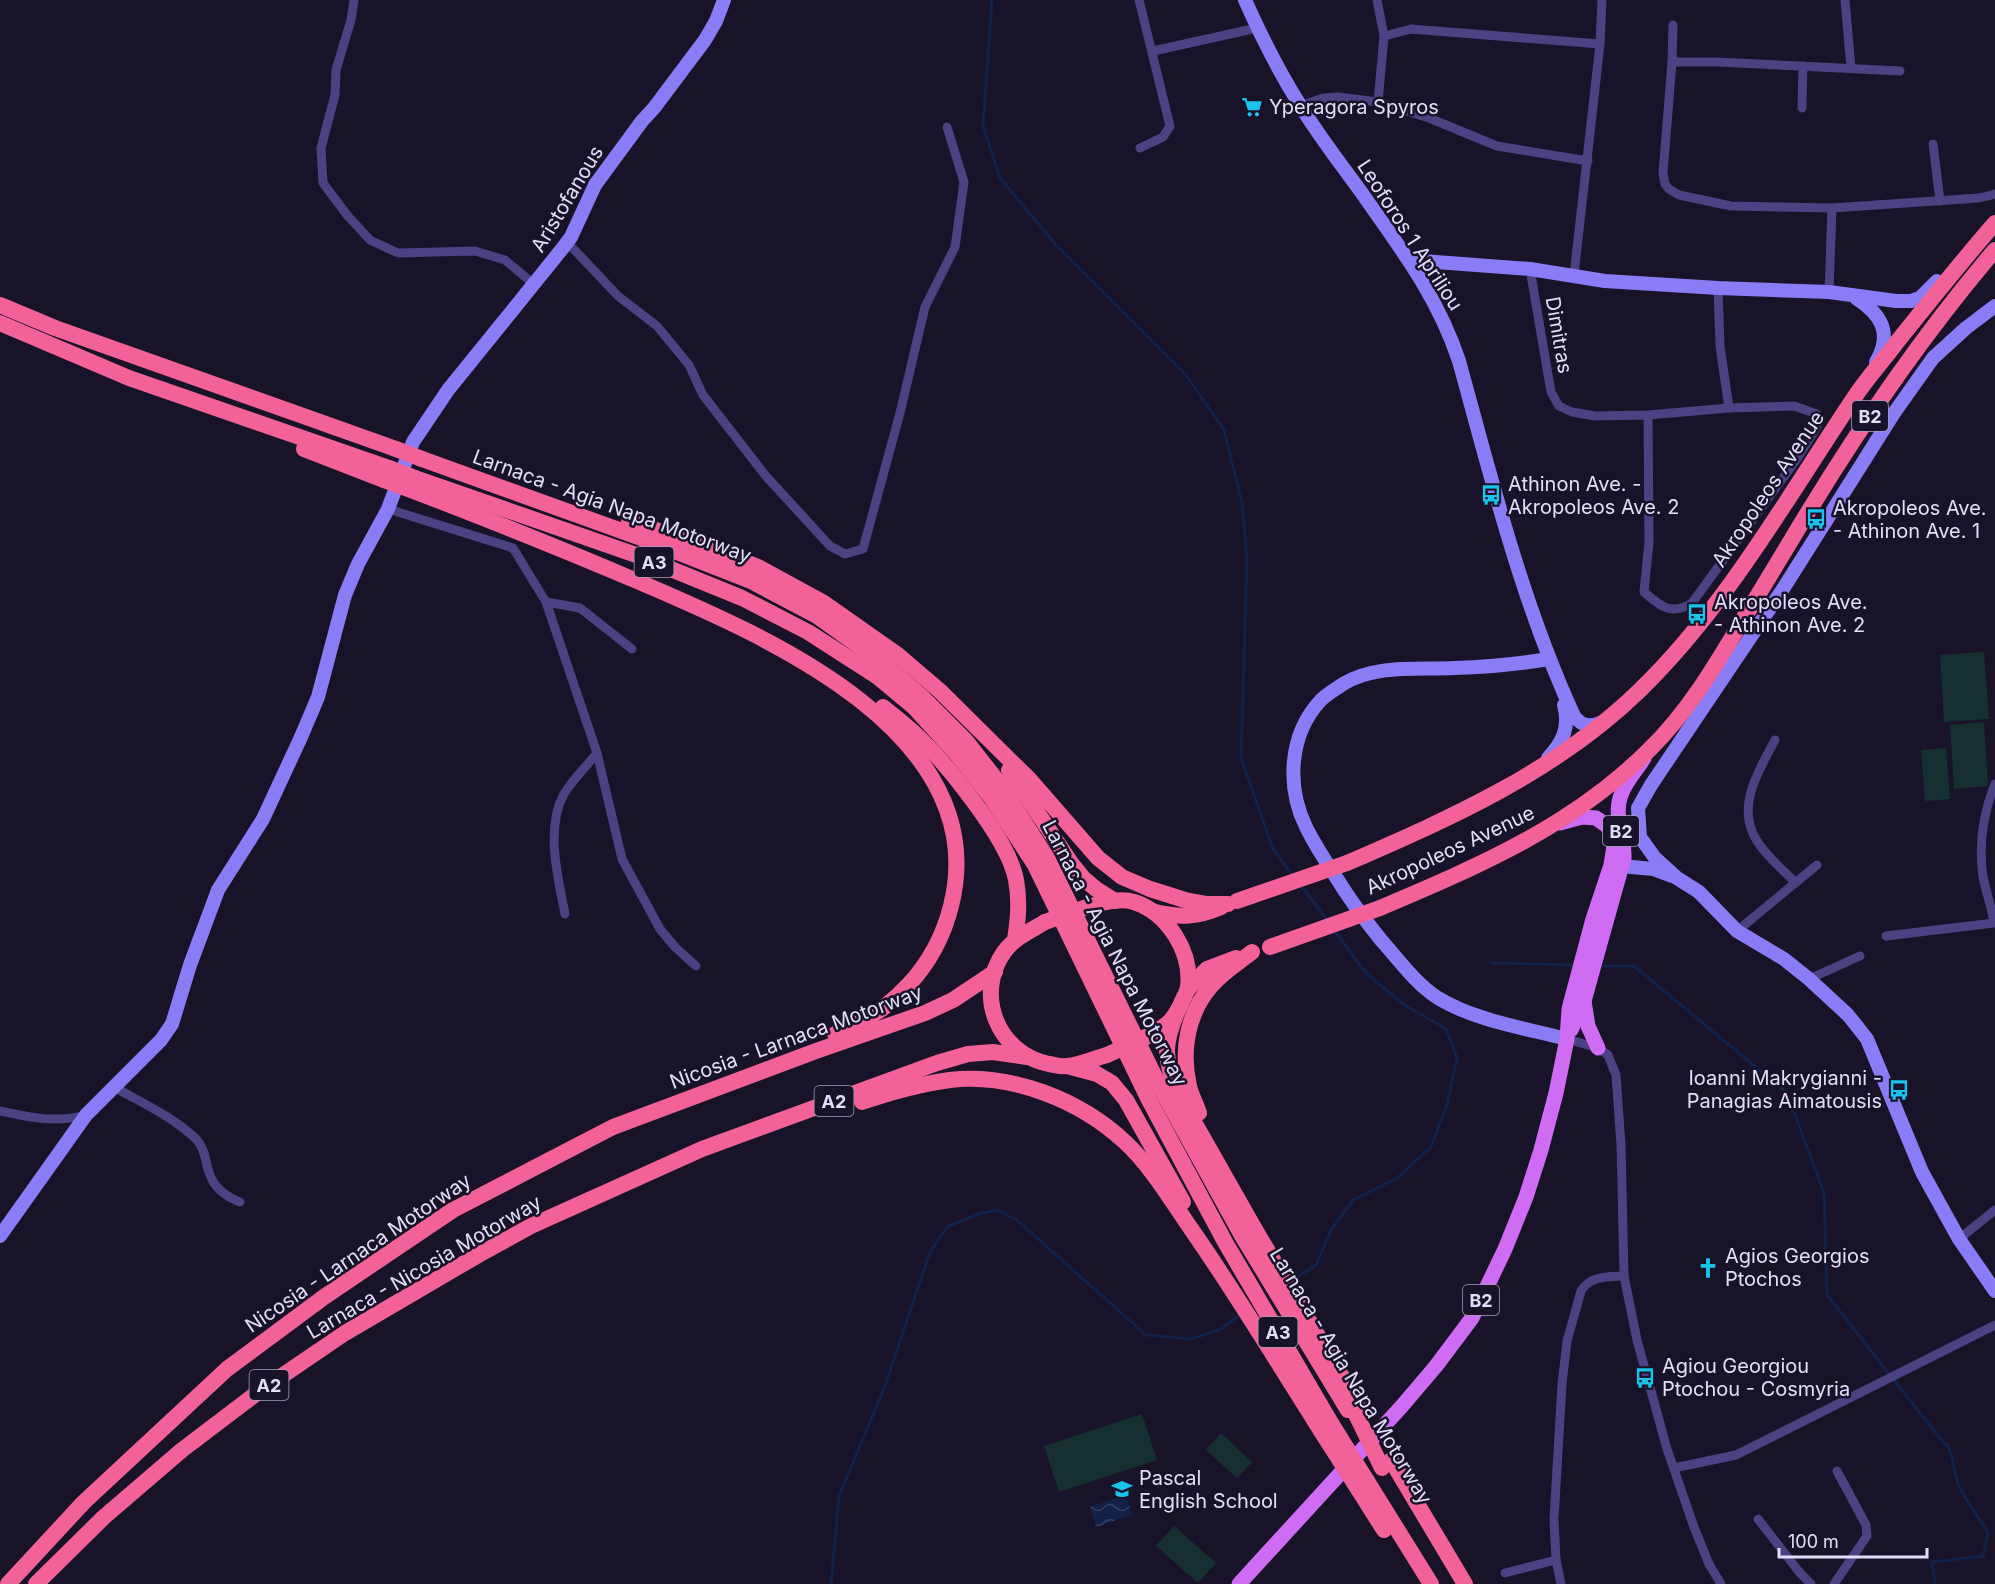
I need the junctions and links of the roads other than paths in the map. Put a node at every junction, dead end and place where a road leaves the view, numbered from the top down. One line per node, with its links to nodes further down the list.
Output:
1 (354, 0): 34 (street)
2 (724, 0): 29 (street, Aristofanous)
3 (1139, 0): 12 (street)
4 (1245, 0): 9 (street, Leoforos 1 Apriliou)
5 (1377, 0): 10 (street)
6 (1602, 0): 11 (street)
7 (1845, 0): 15 (street)
8 (1673, 25): 13 (street)
9 (1257, 28): 12 (street); 18 (street, Leoforos 1 Apriliou)
10 (1384, 36): 11 (street); 17 (street)
11 (1600, 44): 23 (street)
12 (1153, 51): 22 (street)
13 (1672, 62): 14 (street); 26 (street)
14 (1803, 66): 15 (street); 19 (street)
15 (1851, 68): 16 (street)
16 (1900, 71)
17 (1378, 102): 18 (street); 23 (street)
18 (1300, 106): 31 (street, Leoforos 1 Apriliou)
19 (1802, 108)
20 (947, 127): 29 (street)
21 (1933, 144): 25 (street)
22 (1140, 148)
23 (1588, 161): 33 (street)
24 (1995, 194): 25 (street)
25 (1940, 201): 26 (street)
26 (1832, 208): 36 (street)
27 (1995, 223): 28 (highway, Akropoleos Avenue / B2)
28 (1984, 236): 37 (street); 41 (highway, Akropoleos Avenue / B2)
29 (567, 242): 34 (street, Aristofanous)
30 (1995, 249): 55 (highway, Akropoleos Avenue / B2)
31 (1409, 261): 32 (street); 50 (street, Leoforos 1 Apriliou)
32 (1530, 269): 33 (street); 43 (street, Dimitras)
33 (1575, 275): 35 (street)
34 (535, 285): 47 (street, Aristofanous)
35 (1718, 288): 36 (street); 42 (street)
36 (1829, 292): 37 (street)
37 (1851, 295): 41 (street)
38 (0, 305): 46 (highway, Larnaca - Agia Napa Motorway / A3, bridge)
39 (1995, 306): 62 (street)
40 (0, 323): 44 (highway, bridge)
41 (1856, 394): 52 (highway, Akropoleos Avenue / B2)
42 (1729, 408): 43 (street); 43 (street)
43 (1648, 415)
44 (413, 484): 45 (highway, Larnaca - Agia Napa Motorway / A3); 87 (highway)
45 (440, 488): 70 (highway); 99 (highway, Larnaca - Agia Napa Motorway / A3)
46 (547, 503): 53 (highway); 98 (highway, Larnaca - Agia Napa Motorway / A3)
47 (388, 509): 48 (street); 84 (street, Aristofanous)
48 (546, 602): 49 (street); 56 (street)
49 (632, 649)
50 (1549, 659): 51 (street, Leoforos 1 Apriliou); 80 (street)
51 (1557, 680): 52 (street, Leoforos 1 Apriliou); 57 (street, Leoforos 1 Apriliou)
52 (1604, 722): 57 (highway, Akropoleos Avenue / B2)
53 (981, 733): 64 (highway); 65 (highway)
54 (1775, 740): 63 (street)
55 (1651, 748): 59 (highway, Akropoleos Avenue / B2); 61 (main road, B2)
56 (597, 753): 67 (street); 74 (street)
57 (1537, 769): 65 (highway, Akropoleos Avenue / B2, bridge)
58 (1995, 784): 69 (street)
59 (1551, 826): 61 (main road, B2); 71 (highway, Akropoleos Avenue / B2, bridge)
60 (1817, 865): 63 (street)
61 (1616, 866): 62 (street); 73 (main road, B2)
62 (1677, 878): 68 (street)
63 (1795, 882): 68 (street)
64 (1115, 901): 66 (highway); 70 (highway, bridge)
65 (1232, 903): 66 (highway, B2)
66 (1155, 912): 77 (highway)
67 (565, 914)
68 (1737, 931): 76 (street)
69 (1886, 936)
70 (1015, 940): 75 (highway)
71 (1252, 952): 77 (highway, B2); 89 (highway)
72 (1860, 956): 76 (street)
73 (1588, 965): 78 (main road, B2); 80 (main road, B2)
74 (696, 966)
75 (995, 972): 82 (highway); 87 (highway, Nicosia - Larnaca Motorway / A2)
76 (1809, 979): 93 (street)
77 (1188, 989): 79 (highway)
78 (1584, 1001): 80 (main road, B2); 81 (main road)
79 (1178, 1010): 83 (highway, bridge); 89 (highway)
80 (1567, 1039): 81 (street); 109 (main road, B2)
81 (1598, 1048): 94 (street)
82 (1027, 1057): 83 (highway); 88 (highway, Larnaca - Nicosia Motorway / A2)
83 (1067, 1066): 95 (highway)
84 (114, 1086): 86 (street, Aristofanous); 90 (street)
85 (0, 1112): 86 (street)
86 (86, 1115): 92 (street, Aristofanous)
87 (613, 1127): 107 (highway, Nicosia - Larnaca Motorway / A2)
88 (645, 1174): 95 (highway); 108 (highway, Larnaca - Nicosia Motorway / A2)
89 (1226, 1178): 98 (highway)
90 (240, 1202)
91 (1995, 1210): 93 (street)
92 (0, 1236)
93 (1959, 1239): 96 (street)
94 (1624, 1276): 101 (street); 105 (street)
95 (1229, 1284): 99 (highway)
96 (1995, 1291)
97 (1995, 1325): 101 (street)
98 (1352, 1406): 100 (highway)
99 (1326, 1427): 103 (highway, Larnaca - Agia Napa Motorway / A3, bridge)
100 (1386, 1464): 112 (highway, Larnaca - Agia Napa Motorway); 113 (highway)
101 (1674, 1468): 115 (street)
102 (1837, 1471): 117 (street)
103 (1362, 1485): 110 (highway); 111 (highway, Larnaca - Agia Napa Motorway / A3)
104 (1758, 1519): 116 (street)
105 (1556, 1560): 106 (street); 114 (street)
106 (1505, 1573)
107 (8, 1584)
108 (36, 1584)
109 (1239, 1584)
110 (1418, 1584)
111 (1431, 1584)
112 (1452, 1584)
113 (1465, 1584)
114 (1561, 1584)
115 (1720, 1584)
116 (1811, 1584)
117 (1834, 1584)

